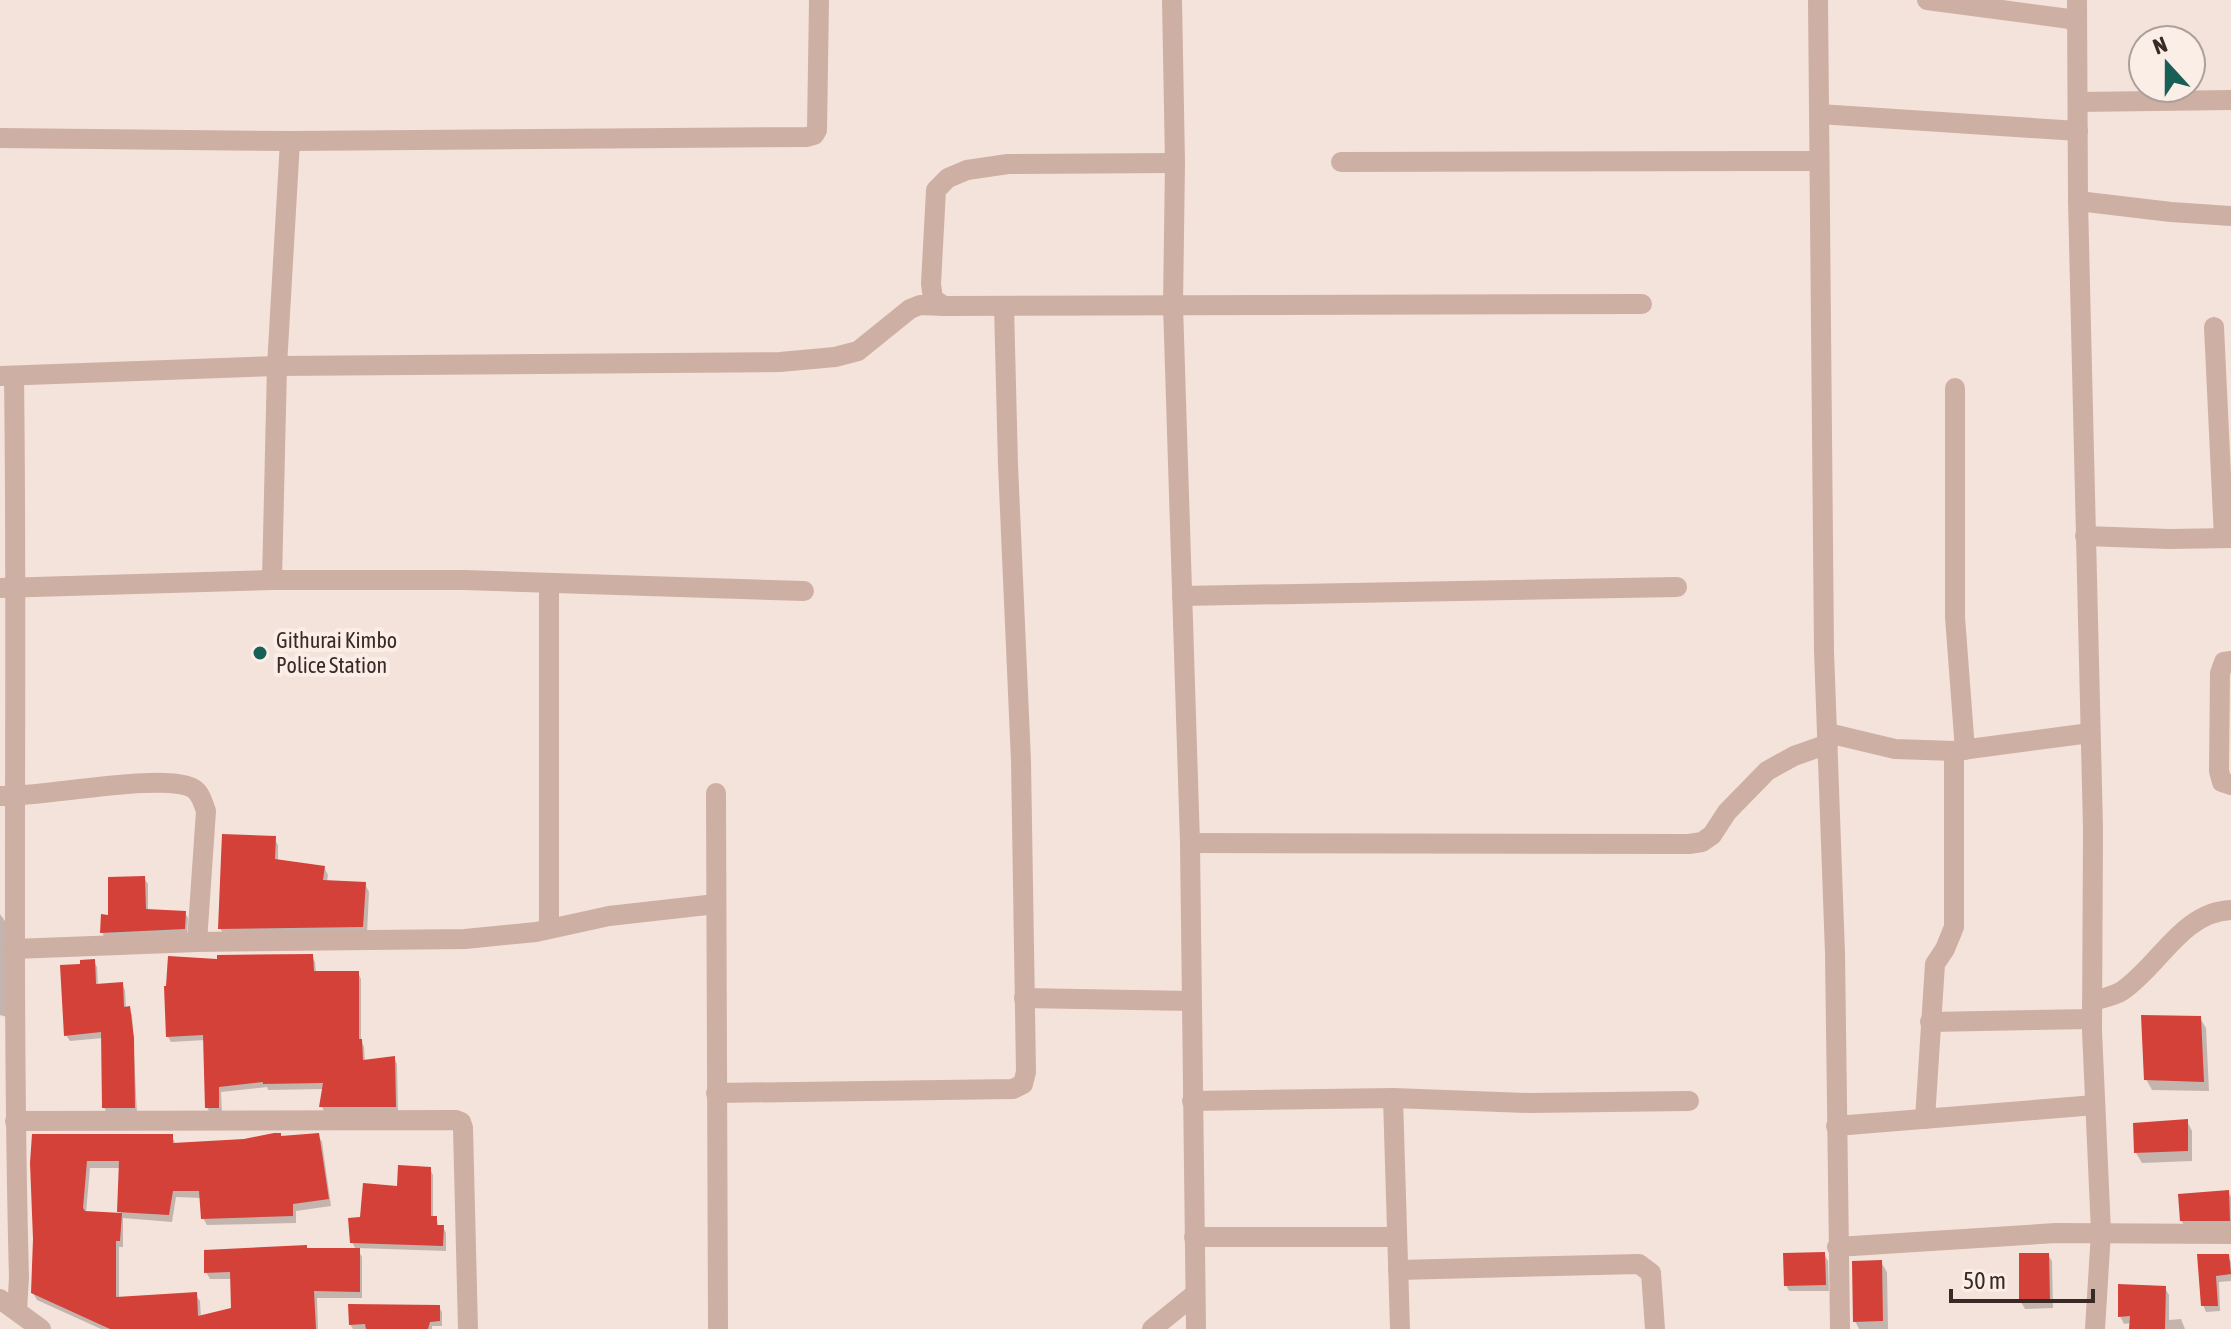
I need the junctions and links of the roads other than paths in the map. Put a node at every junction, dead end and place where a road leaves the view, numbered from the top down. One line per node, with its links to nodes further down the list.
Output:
1 (819, 0): 11 (street)
2 (1172, 0): 14 (street)
3 (1818, 0): 8 (street)
4 (1927, 0): 5 (street)
5 (2077, 10): 7 (street)
6 (2231, 100): 7 (street)
7 (2078, 102): 9 (street)
8 (1819, 114): 9 (street); 12 (street)
9 (2078, 131): 15 (street)
10 (0, 138): 11 (street)
11 (290, 141): 22 (street)
12 (1819, 161): 13 (street); 35 (street)
13 (1341, 162)
14 (1175, 163): 18 (street); 19 (street)
15 (2078, 201): 16 (street); 25 (street)
16 (2231, 216)
17 (1642, 304): 18 (street)
18 (1173, 305): 20 (street); 32 (street)
19 (944, 306): 20 (street); 22 (street)
20 (1004, 306): 46 (street)
21 (2214, 327): 26 (street)
22 (277, 366): 23 (street); 27 (street)
23 (7, 376): 30 (street)
24 (1955, 388): 36 (street)
25 (2085, 536): 26 (street); 34 (street)
26 (2228, 538)
27 (272, 580): 28 (street); 30 (street)
28 (549, 583): 31 (street); 43 (street)
29 (1677, 587): 32 (street)
30 (8, 588): 39 (street)
31 (804, 591)
32 (1182, 596): 40 (street)
33 (2231, 661): 37 (street)
34 (2090, 733): 36 (street); 48 (street)
35 (1828, 739): 36 (street); 40 (street); 58 (street)
36 (1960, 750): 49 (street)
37 (2231, 785)
38 (716, 793): 41 (street)
39 (7, 796): 44 (street); 45 (street)
40 (1190, 843): 47 (street)
41 (716, 904): 43 (street); 51 (street)
42 (2231, 910): 48 (street)
43 (549, 929): 44 (street)
44 (197, 942): 45 (street)
45 (14, 949): 50 (street)
46 (1024, 998): 47 (street); 51 (street)
47 (1191, 1001): 53 (street)
48 (2092, 1010): 49 (street); 55 (street)
49 (1930, 1022): 56 (street)
50 (7, 1027): 57 (street)
51 (716, 1093): 69 (street)
52 (1393, 1098): 53 (street); 54 (street); 62 (street)
53 (1192, 1101): 61 (street)
54 (1689, 1101)
55 (2095, 1105): 56 (street); 59 (street)
56 (1925, 1119): 58 (street)
57 (15, 1121): 66 (street); 68 (street)
58 (1836, 1126): 63 (street)
59 (2101, 1232): 60 (street); 63 (street); 75 (street)
60 (2231, 1234)
61 (1194, 1237): 62 (street); 65 (street)
62 (1397, 1237): 64 (street)
63 (1837, 1247): 74 (street)
64 (1398, 1270): 72 (street); 73 (street)
65 (1195, 1294): 70 (street); 71 (street)
66 (8, 1305): 67 (street)
67 (41, 1329)
68 (468, 1329)
69 (718, 1329)
70 (1152, 1329)
71 (1196, 1329)
72 (1400, 1329)
73 (1655, 1329)
74 (1840, 1329)
75 (2095, 1329)

